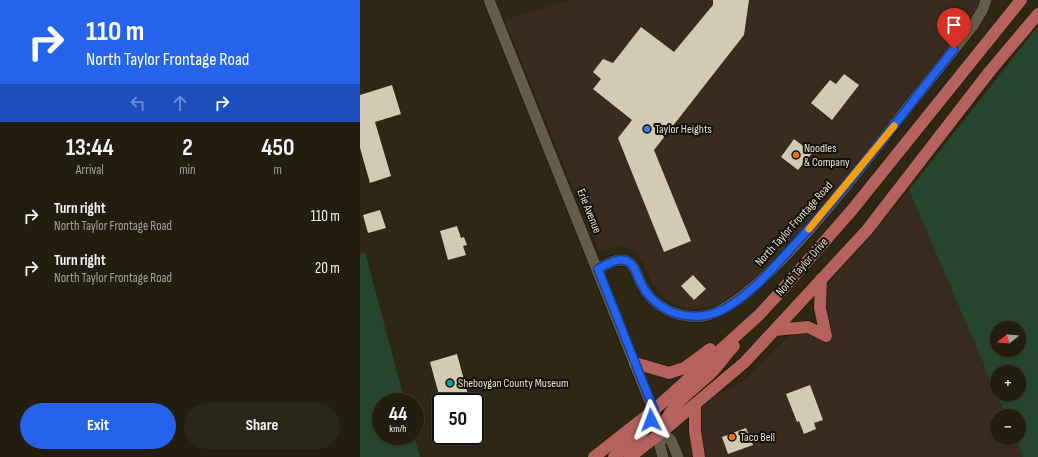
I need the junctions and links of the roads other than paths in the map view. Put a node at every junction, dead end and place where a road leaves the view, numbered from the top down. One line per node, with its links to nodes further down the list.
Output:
1 (490, 0): 5 (street, Erie Avenue)
2 (986, 0): 5 (street, North Taylor Frontage Road)
3 (1021, 0): 7 (main road, North Taylor Drive)
4 (1038, 14): 6 (main road, North Taylor Drive)
5 (598, 269): 9 (street, Erie Avenue)
6 (822, 279): 8 (main road, North Taylor Drive); 8 (main road)
7 (759, 315): 9 (main road); 11 (main road, North Taylor Drive); 12 (main road)
8 (775, 330): 10 (main road, North Taylor Drive)
9 (635, 363): 11 (street, Erie Avenue)
10 (695, 405): 12 (main road, North Taylor Drive); 18 (main road)
11 (654, 410): 12 (street, Erie Avenue); 13 (main road, North Taylor Drive); 14 (main road)
12 (662, 432): 15 (main road, North Taylor Drive); 16 (street, Erie Avenue); 17 (street, Erie Avenue)
13 (594, 457)
14 (614, 457)
15 (630, 457)
16 (663, 457)
17 (678, 457)
18 (699, 457)

